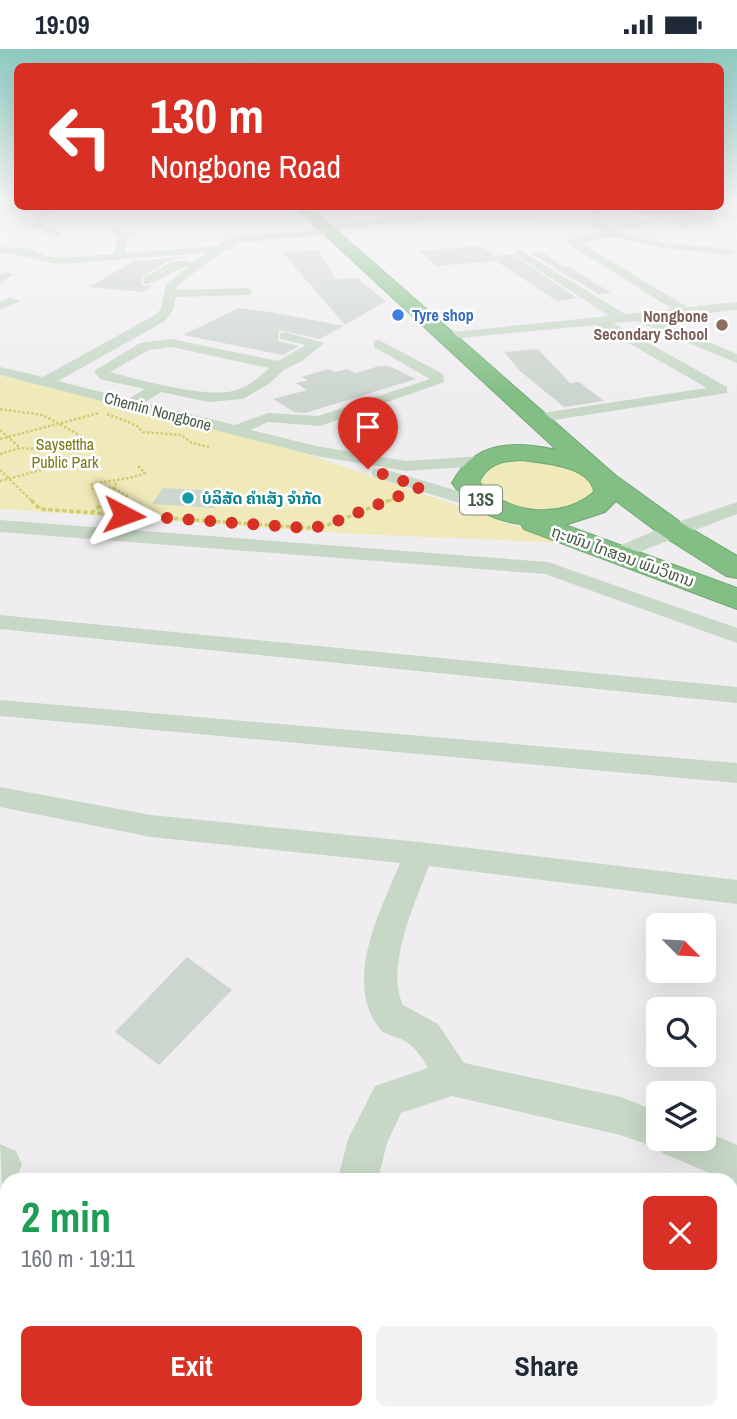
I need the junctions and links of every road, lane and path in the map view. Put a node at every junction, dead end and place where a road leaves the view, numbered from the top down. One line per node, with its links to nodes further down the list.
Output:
1 (172, 266): 7 (street)
2 (193, 266): 9 (street)
3 (368, 266): 25 (highway, ຖະໜົນ ໄກສອນ ພົມວິຫານ)
4 (372, 266): 18 (highway, ຖະໜົນ ໄກສອນ ພົມວິຫານ)
5 (542, 266): 15 (street)
6 (608, 266): 13 (street)
7 (148, 281)
8 (247, 292): 9 (street)
9 (169, 294): 23 (street)
10 (14, 301): 12 (street)
11 (737, 302): 13 (street)
12 (0, 306)
13 (684, 311): 14 (street)
14 (638, 316): 15 (street); 20 (street)
15 (622, 318): 16 (street)
16 (600, 321): 18 (street); 28 (street)
17 (285, 336): 21 (street)
18 (453, 336): 25 (highway, ຖະໜົນ ໄກສອນ ພົມວິຫານ)
19 (379, 344): 33 (street)
20 (737, 359)
21 (280, 366): 24 (street); 24 (street)
22 (0, 372): 23 (street, Chemin Nongbone)
23 (45, 382): 26 (street, Chemin Nongbone)
24 (159, 387): 26 (street)
25 (512, 395): 28 (highway, ຖະໜົນ ໄກສອນ ພົມວິຫານ); 39 (highway, 13S)
26 (130, 404): 33 (street, Chemin Nongbone)
27 (0, 409): 29 (path)
28 (535, 418): 43 (highway, ຖະໜົນ ໄກສອນ ພົມວິຫານ)
29 (63, 422): 31 (path); 32 (path); 33 (path)
30 (0, 430): 32 (path)
31 (80, 436)
32 (8, 437): 34 (path); 35 (path)
33 (226, 437): 37 (street, Chemin Nongbone)
34 (0, 439)
35 (20, 448): 36 (path); 38 (path)
36 (33, 449)
37 (316, 451): 39 (street); 47 (street)
38 (0, 454)
39 (488, 459): 43 (highway); 51 (highway, 13S)
40 (138, 466): 46 (path)
41 (52, 467): 44 (path)
42 (0, 470): 44 (path)
43 (600, 476): 51 (highway, 13S); 55 (highway, ຖະໜົນ ໄກສອນ ພົມວິຫານ)
44 (9, 479): 45 (path); 52 (path)
45 (0, 481)
46 (116, 483): 48 (path); 48 (path)
47 (421, 487): 51 (street); 53 (path)
48 (114, 488): 49 (path)
49 (115, 503): 52 (path); 53 (path)
50 (737, 508): 55 (street)
51 (499, 510): 56 (highway, ຖະໜົນ ໄກສອນ ພົມວິຫານ / 13S)
52 (91, 513): 53 (path)
53 (124, 515)
54 (0, 526): 60 (street)
55 (673, 530): 56 (street); 57 (highway, ຖະໜົນ ໄກສອນ ພົມວິຫານ)
56 (618, 553): 58 (highway, ຖະໜົນ ໄກສອນ ພົມວິຫານ / 13S)
57 (737, 569)
58 (737, 599)
59 (0, 622): 61 (street)
60 (737, 636)
61 (737, 695)
62 (0, 708): 63 (street)
63 (737, 773)
64 (0, 797): 65 (street)
65 (419, 853): 66 (street); 67 (street)
66 (737, 893)
67 (452, 1078): 68 (street); 71 (street)
68 (646, 1126)
69 (704, 1151): 70 (street)
70 (737, 1165)
71 (360, 1173)

